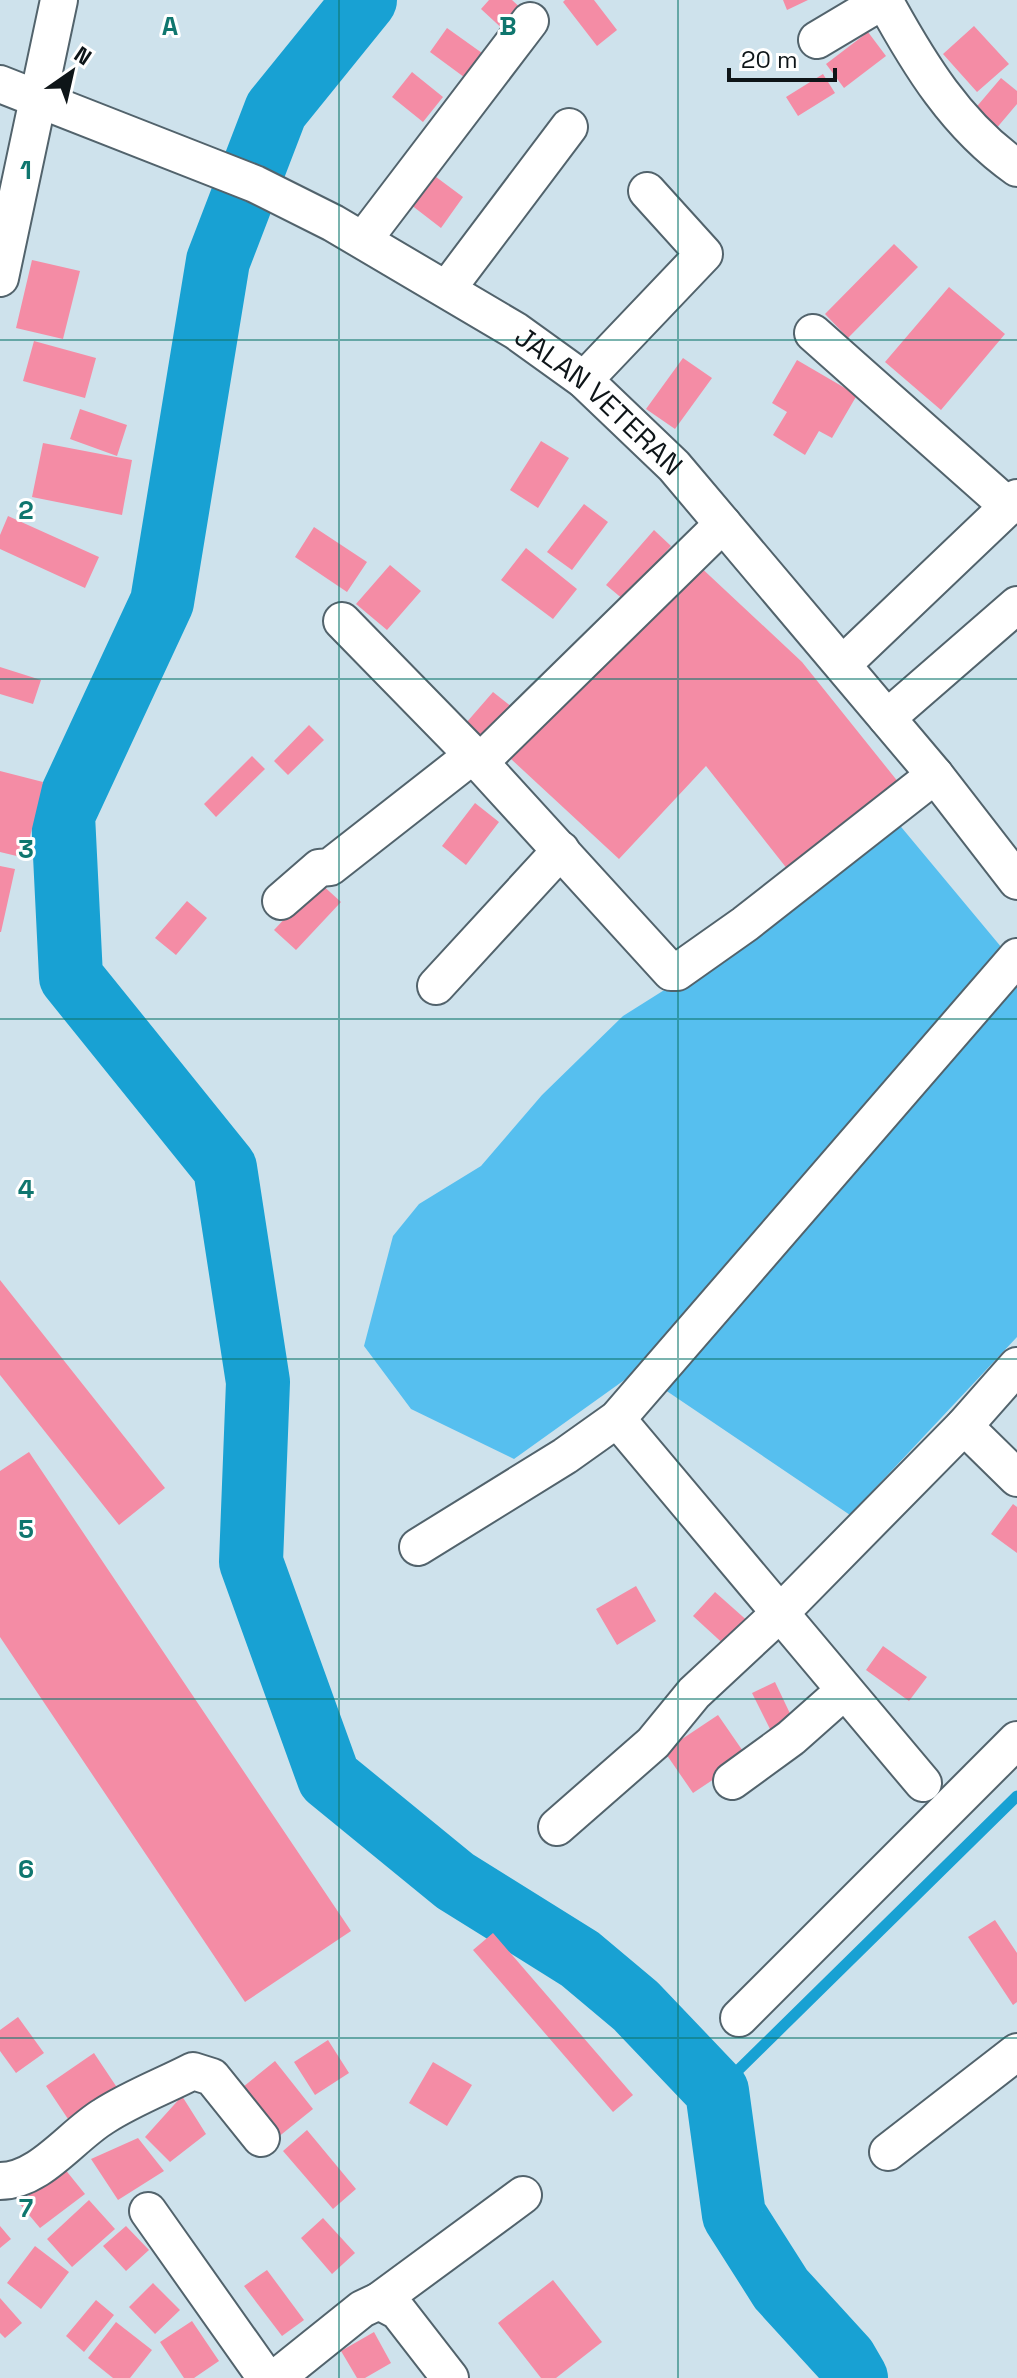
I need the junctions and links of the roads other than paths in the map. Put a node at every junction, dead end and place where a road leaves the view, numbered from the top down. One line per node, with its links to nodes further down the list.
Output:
1 (59, 0): 5 (street)
2 (530, 21): 9 (street)
3 (817, 40): 7 (street)
4 (0, 84): 5 (street, JALAN VETERAN)
5 (39, 101): 9 (street, JALAN VETERAN); 10 (street)
6 (569, 127): 11 (street)
7 (1017, 168)
8 (647, 191): 13 (street)
9 (349, 231): 11 (street, JALAN VETERAN)
10 (0, 278)
11 (447, 289): 13 (street, JALAN VETERAN)
12 (813, 333): 14 (street)
13 (584, 380): 15 (street, JALAN VETERAN)
14 (1013, 502): 18 (street)
15 (723, 524): 18 (street, JALAN VETERAN); 20 (street)
16 (1017, 605): 19 (street)
17 (342, 621): 20 (street)
18 (843, 664): 19 (street, JALAN VETERAN)
19 (887, 718): 21 (street, JALAN VETERAN)
20 (476, 759): 22 (street); 24 (street)
21 (935, 775): 22 (street); 23 (street, JALAN VETERAN)
22 (561, 850): 26 (street)
23 (1017, 881)
24 (281, 901)
25 (1017, 957): 28 (street)
26 (436, 986)
27 (1017, 1366): 29 (street)
28 (617, 1419): 31 (street); 32 (street)
29 (964, 1426): 30 (street); 32 (street)
30 (1017, 1478)
31 (418, 1547)
32 (779, 1614): 33 (street); 37 (street)
33 (844, 1691): 35 (street); 36 (street)
34 (1017, 1740): 38 (street)
35 (732, 1781)
36 (923, 1783)
37 (557, 1827)
38 (739, 2018)
39 (1017, 2052): 41 (street)
40 (261, 2138): 42 (street)
41 (888, 2152)
42 (0, 2181)
43 (523, 2195): 45 (street)
44 (148, 2211): 46 (street)
45 (379, 2301): 47 (street); 48 (street)
46 (266, 2378)
47 (276, 2378)
48 (450, 2378)

